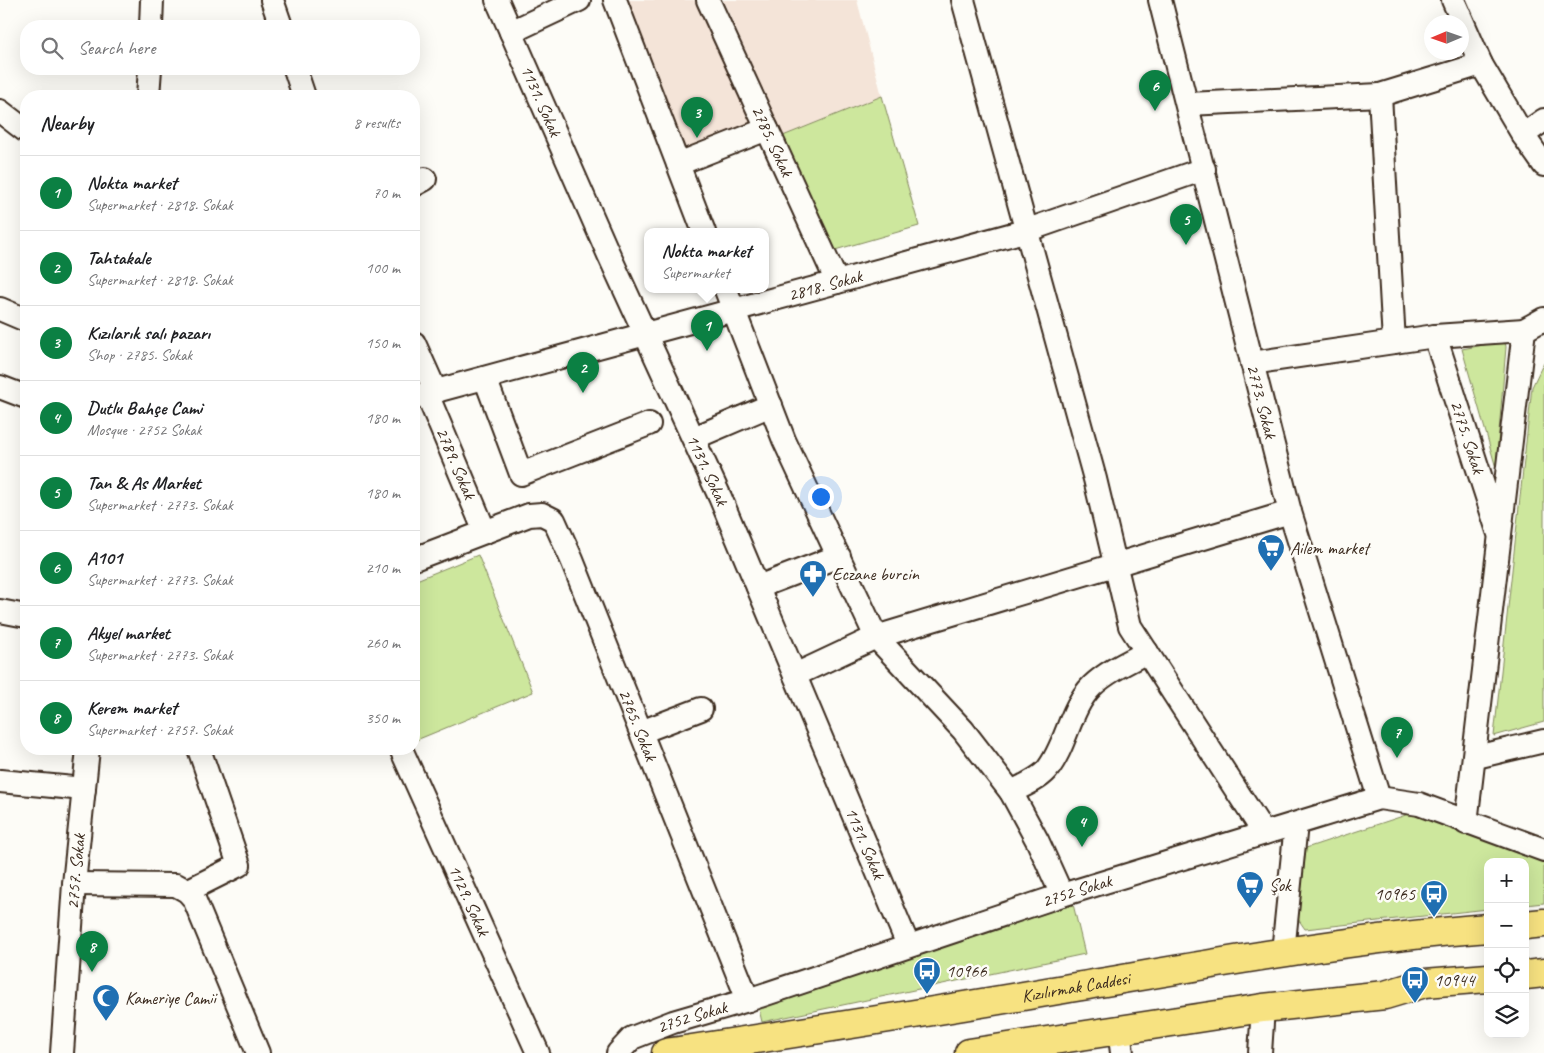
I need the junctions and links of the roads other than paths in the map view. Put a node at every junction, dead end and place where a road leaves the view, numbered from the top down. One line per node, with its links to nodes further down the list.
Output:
1 (152, 0): 10 (street)
2 (272, 0): 11 (street)
3 (497, 0): 12 (street, 1131. Sokak)
4 (579, 0): 12 (street)
5 (615, 0): 25 (street)
6 (708, 0): 23 (street, 2785. Sokak)
7 (963, 0): 29 (street)
8 (1160, 0): 19 (street, 2773. Sokak)
9 (1453, 0): 13 (street)
10 (151, 20)
11 (279, 20)
12 (511, 32): 36 (street, 1131. Sokak)
13 (1481, 64): 18 (street); 24 (street)
14 (150, 75): 16 (street)
15 (297, 75): 17 (street)
16 (148, 90)
17 (302, 90)
18 (1380, 96): 19 (street); 38 (street)
19 (1188, 104): 27 (street, 2773. Sokak)
20 (0, 112): 22 (street)
21 (1544, 120): 24 (street)
22 (20, 126)
23 (767, 129): 25 (street); 30 (street, 2785. Sokak)
24 (1523, 135): 26 (street)
25 (678, 164): 28 (street)
26 (1544, 165)
27 (1204, 169): 29 (street, 2818. Sokak); 39 (street, 2773. Sokak)
28 (702, 228)
29 (1028, 230): 30 (street, 2818. Sokak); 53 (street)
30 (836, 282): 31 (street, 2818. Sokak)
31 (730, 300): 36 (street, 2818. Sokak); 45 (street)
32 (0, 309): 33 (street)
33 (20, 317)
34 (1544, 319): 35 (street)
35 (1524, 330): 37 (street); 50 (street)
36 (646, 334): 41 (street, 2818. Sokak); 47 (street, 1131. Sokak)
37 (1435, 336): 38 (street); 50 (street, 2775. Sokak)
38 (1394, 342): 39 (street)
39 (1252, 363): 48 (street, 2773. Sokak)
40 (420, 368): 43 (street, 2789. Sokak)
41 (484, 378): 43 (street, 2818. Sokak); 46 (street)
42 (0, 387): 44 (street)
43 (426, 394): 49 (street, 2789. Sokak)
44 (20, 395)
45 (771, 405): 47 (street); 52 (street)
46 (649, 424)
47 (694, 438): 54 (street, 1131. Sokak)
48 (1290, 512): 53 (street); 70 (street, 2773. Sokak)
49 (485, 532): 51 (street); 61 (street, 2765. Sokak)
50 (1501, 538): 66 (street)
51 (420, 556)
52 (839, 556): 54 (street); 57 (street)
53 (1117, 564): 57 (street); 58 (street)
54 (758, 587): 59 (street, 1131. Sokak)
55 (0, 612): 56 (street)
56 (20, 615)
57 (876, 637): 59 (street); 69 (street)
58 (1147, 652): 69 (street); 73 (street)
59 (795, 675): 81 (street, 1131. Sokak)
60 (701, 709): 61 (street)
61 (641, 732): 90 (street, 2765. Sokak)
62 (1544, 741): 66 (street)
63 (87, 755): 68 (street, 2757. Sokak)
64 (201, 755): 76 (street)
65 (404, 755): 95 (street, 1129. Sokak)
66 (1476, 757): 71 (street)
67 (0, 781): 68 (street)
68 (84, 789): 75 (street, 2757. Sokak)
69 (1011, 792): 77 (street)
70 (1379, 798): 71 (street, 2752 Sokak); 72 (street, 2752 Sokak)
71 (1466, 823): 74 (street, 2752 Sokak)
72 (1296, 824): 73 (street, 2752 Sokak); 82 (street)
73 (1264, 833): 77 (street, 2752 Sokak)
74 (1544, 850)
75 (74, 884): 76 (street); 93 (street, 2757. Sokak)
76 (187, 891): 94 (street)
77 (1062, 895): 81 (street, 2752 Sokak)
78 (1544, 923): 79 (main road)
79 (1529, 925)
80 (1484, 928): 82 (main road, Kızılırmak Caddesi)
81 (908, 945): 90 (street, 2752 Sokak)
82 (1284, 952): 97 (main road, Kızılırmak Caddesi)
83 (1544, 958): 84 (main road)
84 (1529, 960)
85 (1484, 962): 89 (main road)
86 (1544, 973): 87 (main road)
87 (1529, 975)
88 (1484, 978): 89 (main road)
89 (1386, 995): 91 (main road)
90 (748, 1000): 96 (street, 2752 Sokak)
91 (1263, 1008): 92 (main road); 99 (street)
92 (1121, 1041): 98 (main road)
93 (62, 1053)
94 (258, 1053)
95 (538, 1053)
96 (618, 1053)
97 (666, 1053)
98 (969, 1053)
99 (1260, 1053)

